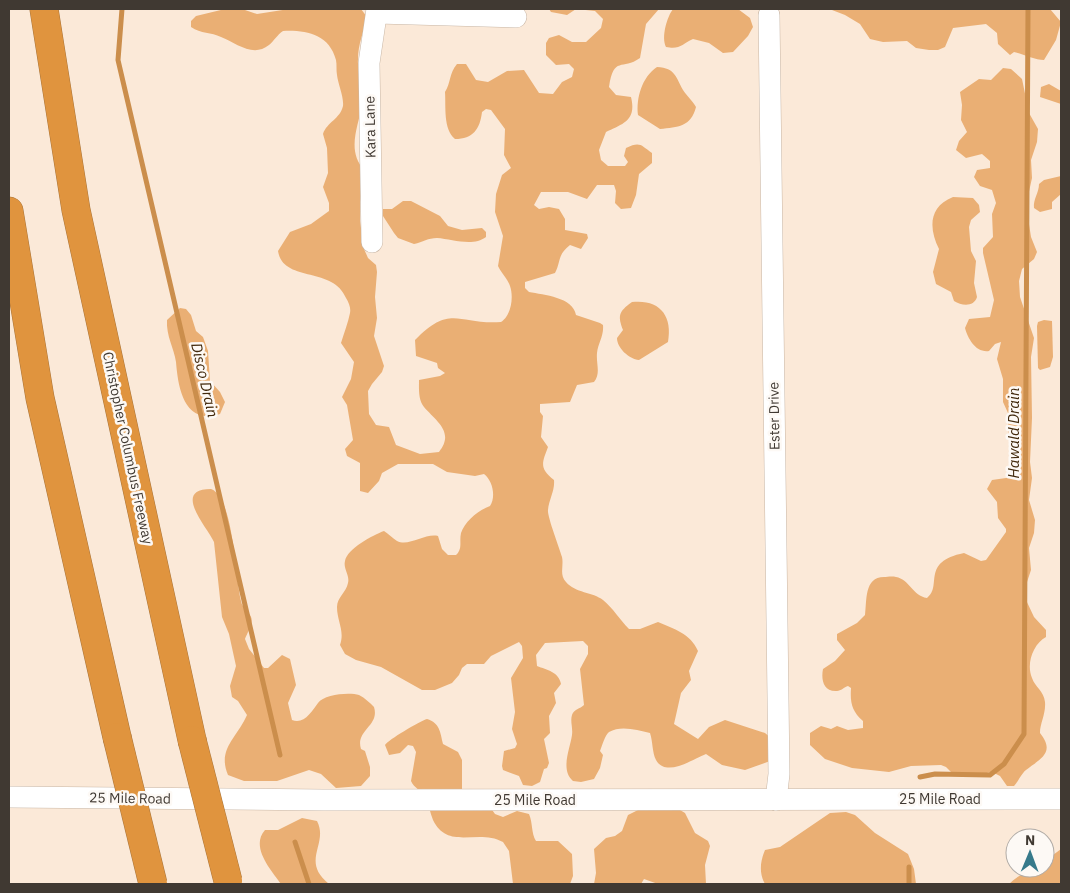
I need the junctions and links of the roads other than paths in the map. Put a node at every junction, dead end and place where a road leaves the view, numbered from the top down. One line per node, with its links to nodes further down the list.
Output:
1 (44, 9): 10 (highway, Christopher Columbus Freeway, bridge)
2 (377, 11): 3 (street); 6 (street, Kara Lane)
3 (516, 17)
4 (769, 23): 8 (street, Ester Drive)
5 (9, 211): 11 (highway, bridge)
6 (372, 242)
7 (9, 797): 8 (street, 25 Mile Road)
8 (776, 800): 9 (street, 25 Mile Road)
9 (1061, 800)
10 (229, 883)
11 (153, 884)

